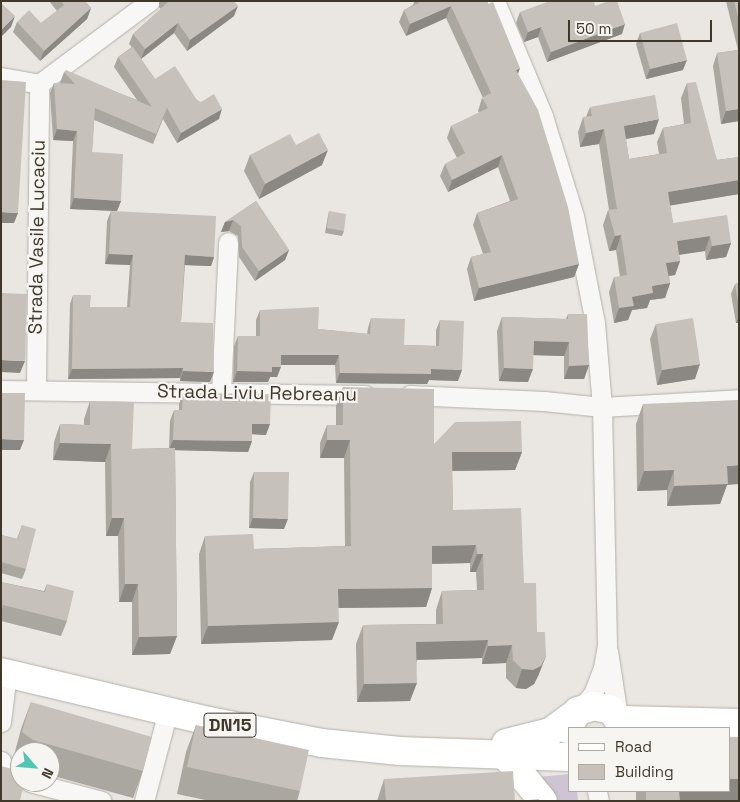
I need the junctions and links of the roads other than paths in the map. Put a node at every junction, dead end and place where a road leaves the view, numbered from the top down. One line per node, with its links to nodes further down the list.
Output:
1 (150, 1): 4 (street)
2 (495, 1): 10 (street)
3 (1, 77): 4 (street)
4 (39, 84): 7 (street, Strada Vasile Lucaciu)
5 (228, 242): 8 (street)
6 (1, 390): 7 (street, Strada Liviu Rebreanu)
7 (36, 390): 8 (street, Strada Liviu Rebreanu)
8 (221, 393): 10 (street, Strada Liviu Rebreanu)
9 (739, 399): 10 (street, Strada Liviu Rebreanu)
10 (602, 407): 11 (street)
11 (607, 646): 14 (street); 16 (street)
12 (4, 673): 13 (main road, DN15); 15 (street)
13 (168, 711): 21 (main road, DN15); 28 (street)
14 (576, 713): 16 (main road, DN15); 18 (main road); 21 (main road, DN15)
15 (1, 722)
16 (621, 722): 17 (main road, DN15)
17 (739, 722)
18 (569, 727)
19 (568, 728): 20 (main road)
20 (568, 742)
21 (462, 753): 22 (main road, DN15)
22 (506, 756): 23 (main road, DN15); 29 (main road)
23 (568, 757)
24 (1, 760): 25 (street)
25 (10, 771)
26 (58, 792): 27 (street)
27 (102, 801)
28 (144, 801)
29 (544, 801)

